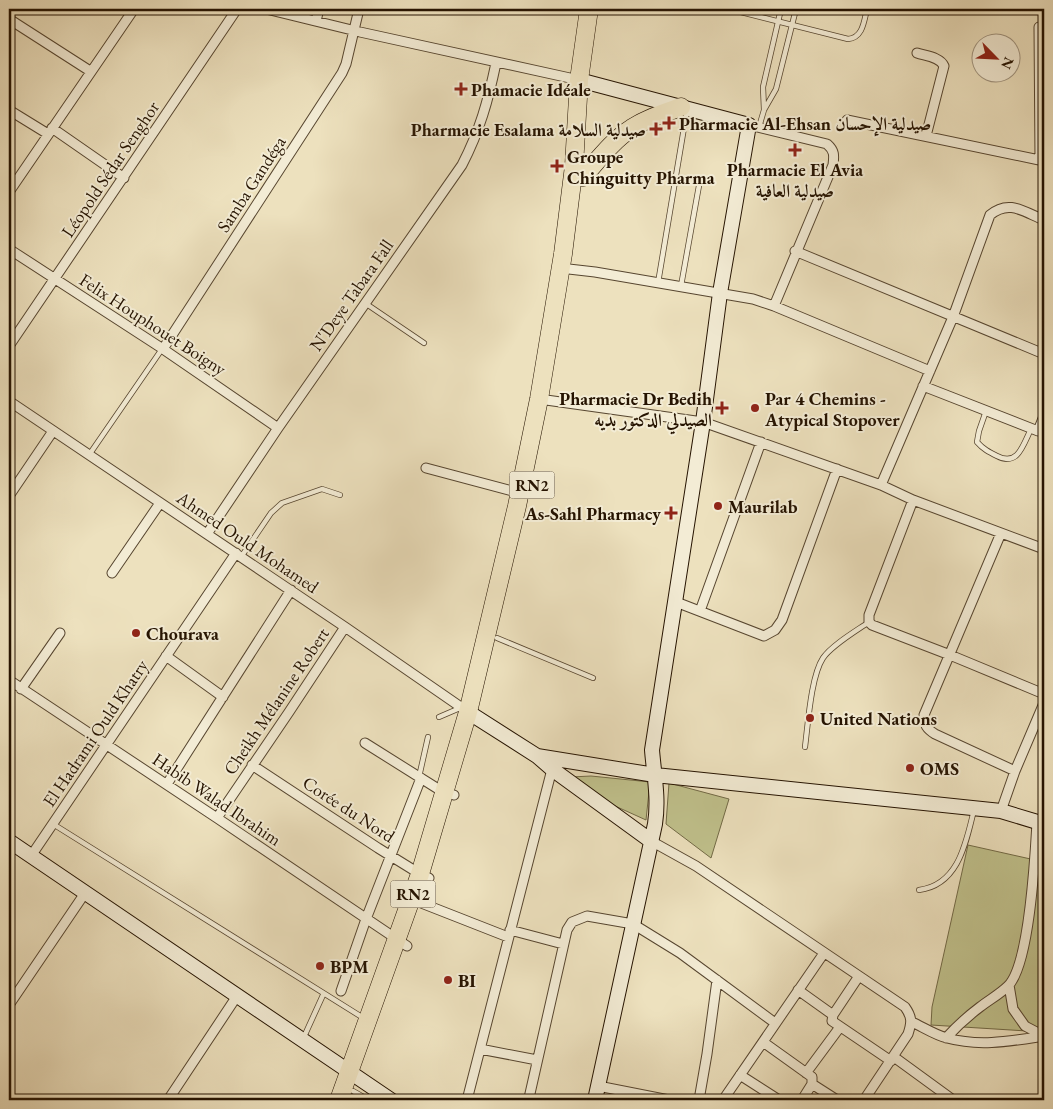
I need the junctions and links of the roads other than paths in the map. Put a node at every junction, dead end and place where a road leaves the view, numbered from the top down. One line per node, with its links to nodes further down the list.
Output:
1 (134, 9): 20 (street)
2 (238, 9): 31 (street, Léopold Sédar Senghor)
3 (266, 9): 13 (street)
4 (319, 9): 13 (street)
5 (359, 9): 17 (street, Samba Gandéga)
6 (589, 9): 21 (highway, RN2)
7 (594, 9): 21 (highway, RN2)
8 (729, 9): 14 (lane)
9 (781, 9): 14 (lane)
10 (796, 9): 15 (lane)
11 (867, 9): 15 (lane)
12 (9, 19): 20 (street)
13 (316, 21): 17 (street)
14 (778, 21): 15 (lane); 24 (lane)
15 (792, 25): 24 (lane)
16 (1039, 27): 29 (street)
17 (354, 31): 19 (street); 47 (street, Samba Gandéga)
18 (917, 53): 28 (street)
19 (496, 63): 21 (street); 42 (street, N'Deye Tabara Fall)
20 (90, 71): 27 (street)
21 (585, 82): 22 (street); 30 (highway, RN2)
22 (685, 108): 26 (street); 30 (highway); 39 (lane)
23 (9, 110): 27 (street)
24 (764, 110): 26 (lane)
25 (847, 120): 28 (street)
26 (754, 126): 36 (street); 41 (street)
27 (50, 131): 31 (street); 33 (street)
28 (926, 136): 29 (street)
29 (1042, 160)
30 (578, 177): 37 (highway, RN2)
31 (124, 178): 38 (street, Léopold Sédar Senghor)
32 (700, 180): 40 (lane)
33 (9, 192)
34 (1044, 220): 44 (street)
35 (9, 249): 38 (street, Felix Houphouet Boigny)
36 (795, 252): 43 (street); 44 (street)
37 (565, 269): 39 (street); 51 (highway, RN2)
38 (55, 280): 46 (street, Léopold Sédar Senghor); 47 (street, Felix Houphouet Boigny)
39 (658, 283): 40 (street)
40 (681, 286): 41 (street)
41 (720, 293): 43 (street); 55 (street)
42 (365, 303): 45 (lane); 56 (street, N'Deye Tabara Fall)
43 (774, 306): 49 (street)
44 (953, 317): 48 (street); 49 (street)
45 (424, 343)
46 (9, 346)
47 (163, 349): 56 (street, Felix Houphouet Boigny); 60 (lane)
48 (1044, 354)
49 (930, 371): 50 (street)
50 (924, 386): 53 (street); 63 (street)
51 (544, 399): 55 (street); 64 (highway, RN2); 80 (highway, RN2)
52 (9, 401): 58 (street, Ahmed Ould Mohamed)
53 (986, 411): 57 (street); 57 (lane)
54 (1044, 416): 57 (street)
55 (703, 422): 59 (street); 75 (street)
56 (278, 428): 70 (street, N'Deye Tabara Fall)
57 (1034, 430)
58 (53, 431): 60 (street, Ahmed Ould Mohamed); 66 (street)
59 (761, 442): 62 (street); 76 (street)
60 (89, 455): 68 (street, Ahmed Ould Mohamed)
61 (426, 468): 64 (street)
62 (837, 469): 63 (street); 76 (street)
63 (881, 485): 67 (street)
64 (520, 493): 89 (highway, RN2)
65 (340, 495): 72 (lane)
66 (9, 496)
67 (913, 500): 69 (street); 77 (street)
68 (160, 503): 70 (street, Ahmed Ould Mohamed); 73 (street)
69 (1002, 533): 71 (street); 81 (street)
70 (207, 534): 72 (street, Ahmed Ould Mohamed)
71 (1044, 549)
72 (238, 555): 74 (street, Ahmed Ould Mohamed); 82 (street, El Hadrami Ould Khatry)
73 (112, 573)
74 (291, 590): 78 (street, Ahmed Ould Mohamed); 87 (street)
75 (676, 602): 76 (street); 99 (street)
76 (700, 611)
77 (869, 619): 81 (street); 94 (lane)
78 (345, 627): 89 (street, Ahmed Ould Mohamed); 96 (street, Cheikh Mélanine Robert)
79 (60, 633): 85 (street)
80 (497, 638): 83 (lane); 89 (highway, RN2)
81 (950, 654): 86 (street); 98 (street)
82 (166, 656): 87 (street); 93 (street, El Hadrami Ould Khatry)
83 (593, 678)
84 (9, 680): 85 (street, Habib Walad Ibrahim)
85 (21, 689): 93 (street, Habib Walad Ibrahim)
86 (1044, 694)
87 (223, 696): 101 (street)
88 (1044, 703): 98 (street)
89 (469, 712): 90 (lane); 95 (street); 102 (highway, RN2)
90 (439, 718)
91 (428, 737): 100 (lane)
92 (365, 743): 100 (street)
93 (106, 746): 101 (street, Habib Walad Ibrahim); 107 (street, El Hadrami Ould Khatry)
94 (805, 748)
95 (537, 756): 97 (street); 99 (street)
96 (252, 766): 105 (street, Cheikh Mélanine Robert); 111 (street, Corée du Nord)
97 (552, 769): 109 (street); 118 (street)
98 (1015, 771): 104 (street)
99 (655, 774): 103 (street); 109 (street)
100 (420, 777): 102 (street); 111 (street)
101 (167, 784): 105 (street, Habib Walad Ibrahim)
102 (448, 794): 112 (highway, RN2)
103 (974, 809): 104 (street); 113 (lane)
104 (1001, 811): 106 (street)
105 (217, 818): 116 (street, Habib Walad Ibrahim)
106 (1041, 823): 124 (street)
107 (53, 824): 110 (street, El Hadrami Ould Khatry); 127 (lane)
108 (9, 841): 110 (street)
109 (651, 841): 117 (street); 121 (street)
110 (31, 856): 114 (street)
111 (391, 856): 112 (street, Corée du Nord); 116 (street)
112 (424, 876): 115 (highway, RN2)
113 (919, 890)
114 (85, 893): 128 (street); 129 (street)
115 (416, 902): 118 (street); 119 (highway, RN2)
116 (366, 918): 119 (street, Habib Walad Ibrahim); 125 (street)
117 (633, 924): 120 (street); 123 (street); 145 (street)
118 (509, 934): 120 (street); 139 (street)
119 (402, 943): 131 (highway, RN2); 146 (highway, RN2)
120 (563, 944): 141 (street)
121 (824, 953): 122 (street); 126 (street)
122 (859, 976): 130 (street); 132 (street)
123 (717, 980): 133 (street); 154 (street)
124 (1009, 985): 135 (street); 136 (street)
125 (341, 990)
126 (798, 990): 130 (street); 133 (street)
127 (324, 995): 131 (lane); 137 (lane)
128 (237, 996): 137 (street); 149 (street)
129 (9, 1005)
130 (833, 1014): 134 (street)
131 (370, 1022): 146 (highway, RN2)
132 (912, 1022): 136 (street); 140 (street)
133 (775, 1023): 138 (street)
134 (840, 1027): 140 (street); 142 (street)
135 (1044, 1036): 136 (street)
136 (946, 1038)
137 (302, 1040): 146 (street)
138 (762, 1042): 142 (street); 143 (street)
139 (480, 1048): 141 (street); 151 (street)
140 (892, 1059): 158 (street); 159 (street)
141 (537, 1060): 147 (street)
142 (806, 1073): 144 (street)
143 (740, 1075): 148 (street); 155 (street)
144 (812, 1084): 156 (street); 157 (street)
145 (598, 1086): 152 (street); 153 (street)
146 (353, 1091): 150 (street)
147 (529, 1098)
148 (776, 1099)
149 (168, 1100)
150 (391, 1100)
151 (468, 1100)
152 (595, 1100)
153 (669, 1100)
154 (699, 1100)
155 (723, 1100)
156 (802, 1100)
157 (837, 1100)
158 (864, 1100)
159 (953, 1100)

